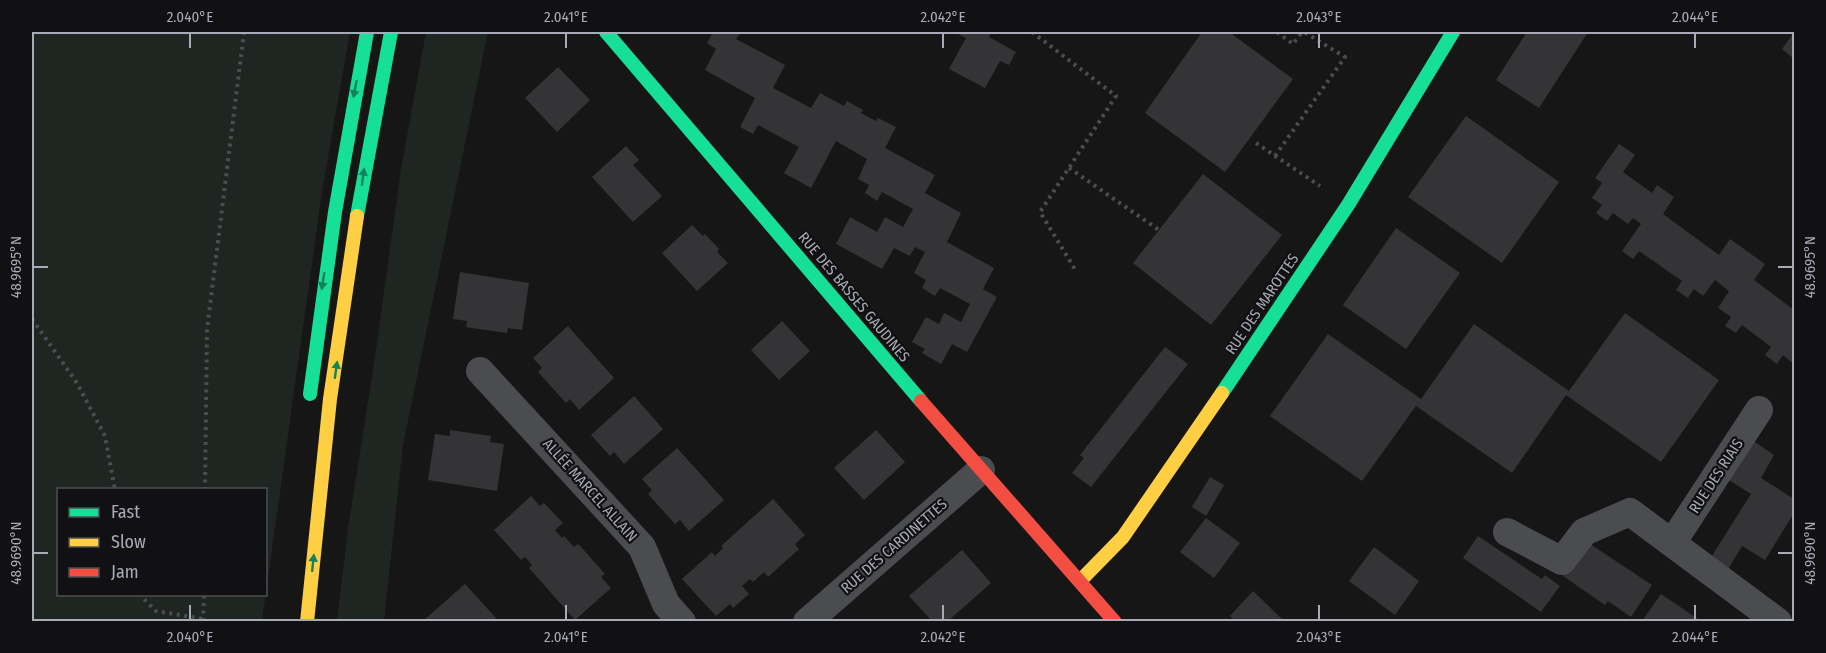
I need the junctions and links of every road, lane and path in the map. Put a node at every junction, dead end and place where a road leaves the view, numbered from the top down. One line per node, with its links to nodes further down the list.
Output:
1 (244, 32): 21 (path)
2 (366, 32): 17 (street, one-way to 17)
3 (391, 32): 28 (street, one-way to 3)
4 (606, 32): 19 (street, RUE DES BASSES GAUDINES)
5 (1032, 32): 11 (path)
6 (1277, 32): 7 (path)
7 (1303, 32): 10 (path)
8 (1453, 32): 12 (street, RUE DES MAROTTES)
9 (1256, 143): 10 (path)
10 (1275, 156): 12 (path)
11 (1069, 168): 13 (path); 14 (path)
12 (1348, 206): 24 (street, RUE DES MAROTTES)
13 (1159, 230)
14 (1076, 271)
15 (32, 319): 20 (path)
16 (480, 371): 29 (street, ALLÉE MARCEL ALLAIN)
17 (309, 409)
18 (1759, 410): 23 (street, RUE DES RIAIS)
19 (981, 470): 24 (street, RUE DES BASSES GAUDINES); 30 (street, RUE DES CARDINETTES)
20 (115, 488)
21 (205, 488)
22 (1507, 532): 23 (street)
23 (1672, 543): 32 (street)
24 (1080, 581): 31 (street, RUE DES BASSES GAUDINES)
25 (141, 596): 27 (path)
26 (204, 596): 27 (path)
27 (203, 620)
28 (307, 621)
29 (682, 621)
30 (807, 621)
31 (1115, 621)
32 (1778, 621)

